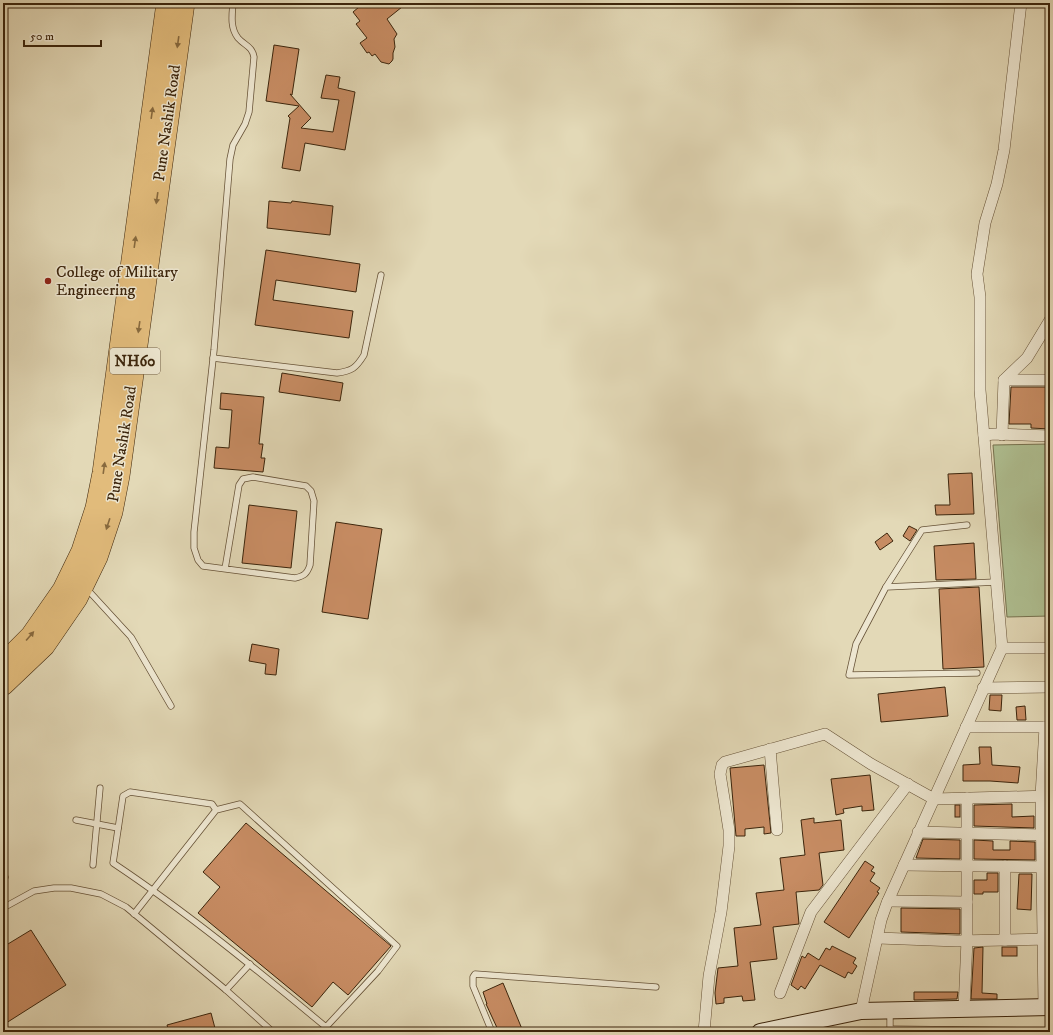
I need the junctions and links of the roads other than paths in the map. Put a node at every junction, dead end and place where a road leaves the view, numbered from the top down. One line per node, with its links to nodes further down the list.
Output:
1 (167, 3): 5 (highway, Pune Nashik Road / NH60, one-way to 1)
2 (184, 3): 5 (highway, Pune Nashik Road / NH60, one-way to 5)
3 (233, 3): 8 (lane)
4 (1021, 3): 12 (street)
5 (153, 168): 17 (highway, Pune Nashik Road / NH60, one-way to 17); 21 (highway, Pune Nashik Road / NH60, one-way to 5)
6 (381, 275): 8 (lane)
7 (1050, 320): 9 (street)
8 (213, 358): 15 (lane)
9 (1004, 380): 10 (street); 11 (street)
10 (1050, 380)
11 (1002, 435): 12 (street); 13 (street)
12 (984, 436): 16 (street)
13 (1050, 436)
14 (967, 525): 18 (lane)
15 (225, 569): 15 (lane)
16 (996, 582): 18 (lane); 19 (street)
17 (83, 585): 23 (highway, Pune Nashik Road / NH60); 26 (lane)
18 (886, 587): 22 (lane)
19 (1002, 648): 20 (street); 25 (street)
20 (1050, 648)
21 (3, 664)
22 (977, 673)
23 (3, 685)
24 (1050, 687): 25 (street)
25 (983, 688): 27 (street)
26 (171, 706)
27 (966, 727): 28 (street); 34 (street)
28 (1047, 727): 32 (street)
29 (770, 749): 30 (street); 39 (street); 72 (street)
30 (908, 784): 34 (street); 61 (street)
31 (100, 788): 37 (lane)
32 (1045, 796): 33 (street); 42 (street)
33 (967, 798): 34 (street); 41 (street)
34 (934, 799): 40 (street)
35 (216, 810): 38 (lane); 48 (lane); 58 (lane)
36 (76, 820): 37 (lane)
37 (97, 824): 38 (lane); 43 (lane)
38 (118, 828): 48 (lane)
39 (777, 830)
40 (918, 832): 41 (street); 44 (street)
41 (966, 833): 42 (street); 45 (street)
42 (1042, 835): 47 (street)
43 (92, 865)
44 (904, 865): 45 (street); 49 (street)
45 (967, 866): 46 (street); 51 (street)
46 (1005, 866): 47 (street); 57 (street)
47 (1046, 867): 50 (street)
48 (152, 889): 53 (lane); 58 (lane)
49 (888, 901): 51 (street); 54 (street)
50 (1046, 901): 55 (street)
51 (967, 902): 56 (street)
52 (3, 908): 53 (lane)
53 (134, 914): 60 (lane)
54 (878, 938): 56 (street); 65 (street)
55 (1047, 939): 57 (street); 62 (street)
56 (967, 940): 57 (street); 63 (street)
57 (1005, 940)
58 (250, 964): 60 (lane)
59 (656, 986): 71 (lane)
60 (226, 990): 70 (lane)
61 (780, 993)
62 (1047, 1007): 63 (street)
63 (964, 1009): 64 (street)
64 (890, 1010): 65 (street); 67 (lane)
65 (861, 1011): 66 (street)
66 (799, 1028): 68 (street)
67 (890, 1030): 69 (lane)
68 (768, 1031)
69 (1050, 1031)
70 (273, 1032)
71 (492, 1032)
72 (704, 1032)

